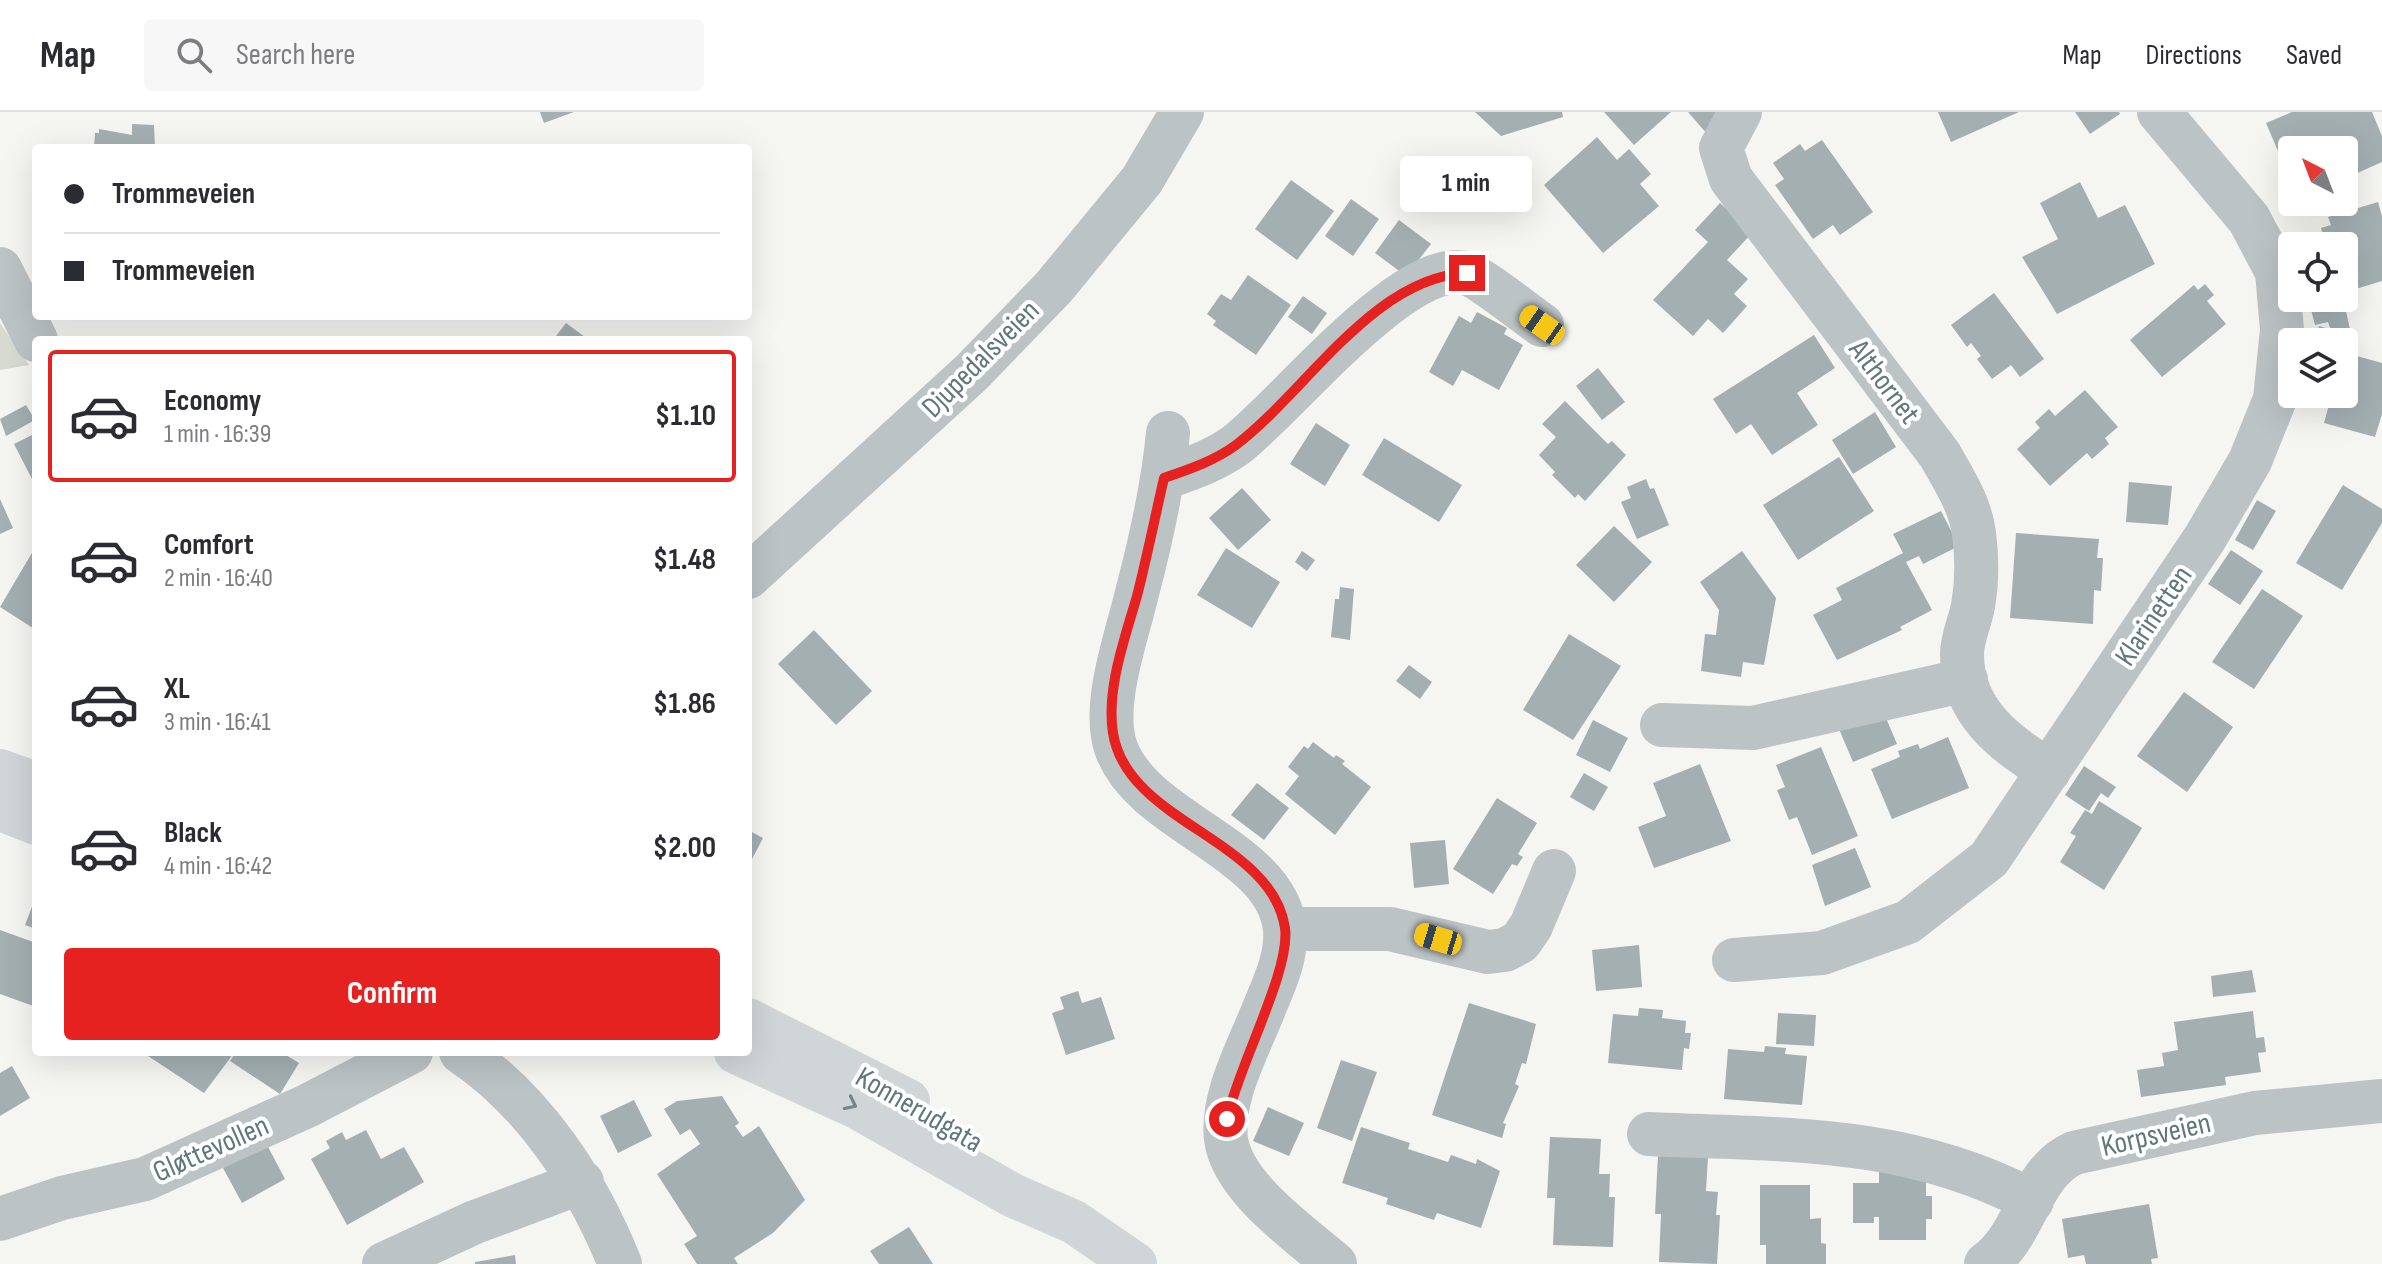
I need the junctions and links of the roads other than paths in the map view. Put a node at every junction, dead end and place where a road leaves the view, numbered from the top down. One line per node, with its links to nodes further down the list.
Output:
1 (1182, 112): 9 (street, Djupedalsveien)
2 (1740, 112): 10 (street, Althornet)
3 (2159, 112): 13 (street, Klarinetten)
4 (2, 280): 6 (street)
5 (1542, 325): 8 (street)
6 (21, 332)
7 (1168, 433): 8 (street)
8 (1164, 478): 18 (street)
9 (752, 573)
10 (1966, 680): 11 (street); 13 (street, Althornet)
11 (1662, 725)
12 (0, 771): 14 (main road)
13 (2049, 771): 19 (street, Klarinetten)
14 (32, 783)
15 (0, 809): 16 (main road)
16 (32, 821)
17 (1554, 871): 18 (street)
18 (1285, 929): 33 (street)
19 (1734, 960)
20 (752, 1022): 29 (main road, Konnerudgata)
21 (403, 1056): 28 (street, Gløttevollen)
22 (466, 1056): 26 (street)
23 (745, 1056): 29 (main road, Konnerudgata, one-way to 29)
24 (2382, 1101): 27 (street, Korpsveien)
25 (1649, 1134): 27 (street)
26 (582, 1182): 30 (street); 31 (street)
27 (2032, 1201): 34 (street, Korpsveien)
28 (0, 1219)
29 (1074, 1222): 32 (main road, Konnerudgata)
30 (384, 1264)
31 (620, 1264)
32 (1135, 1264)
33 (1335, 1264)
34 (1986, 1264)

